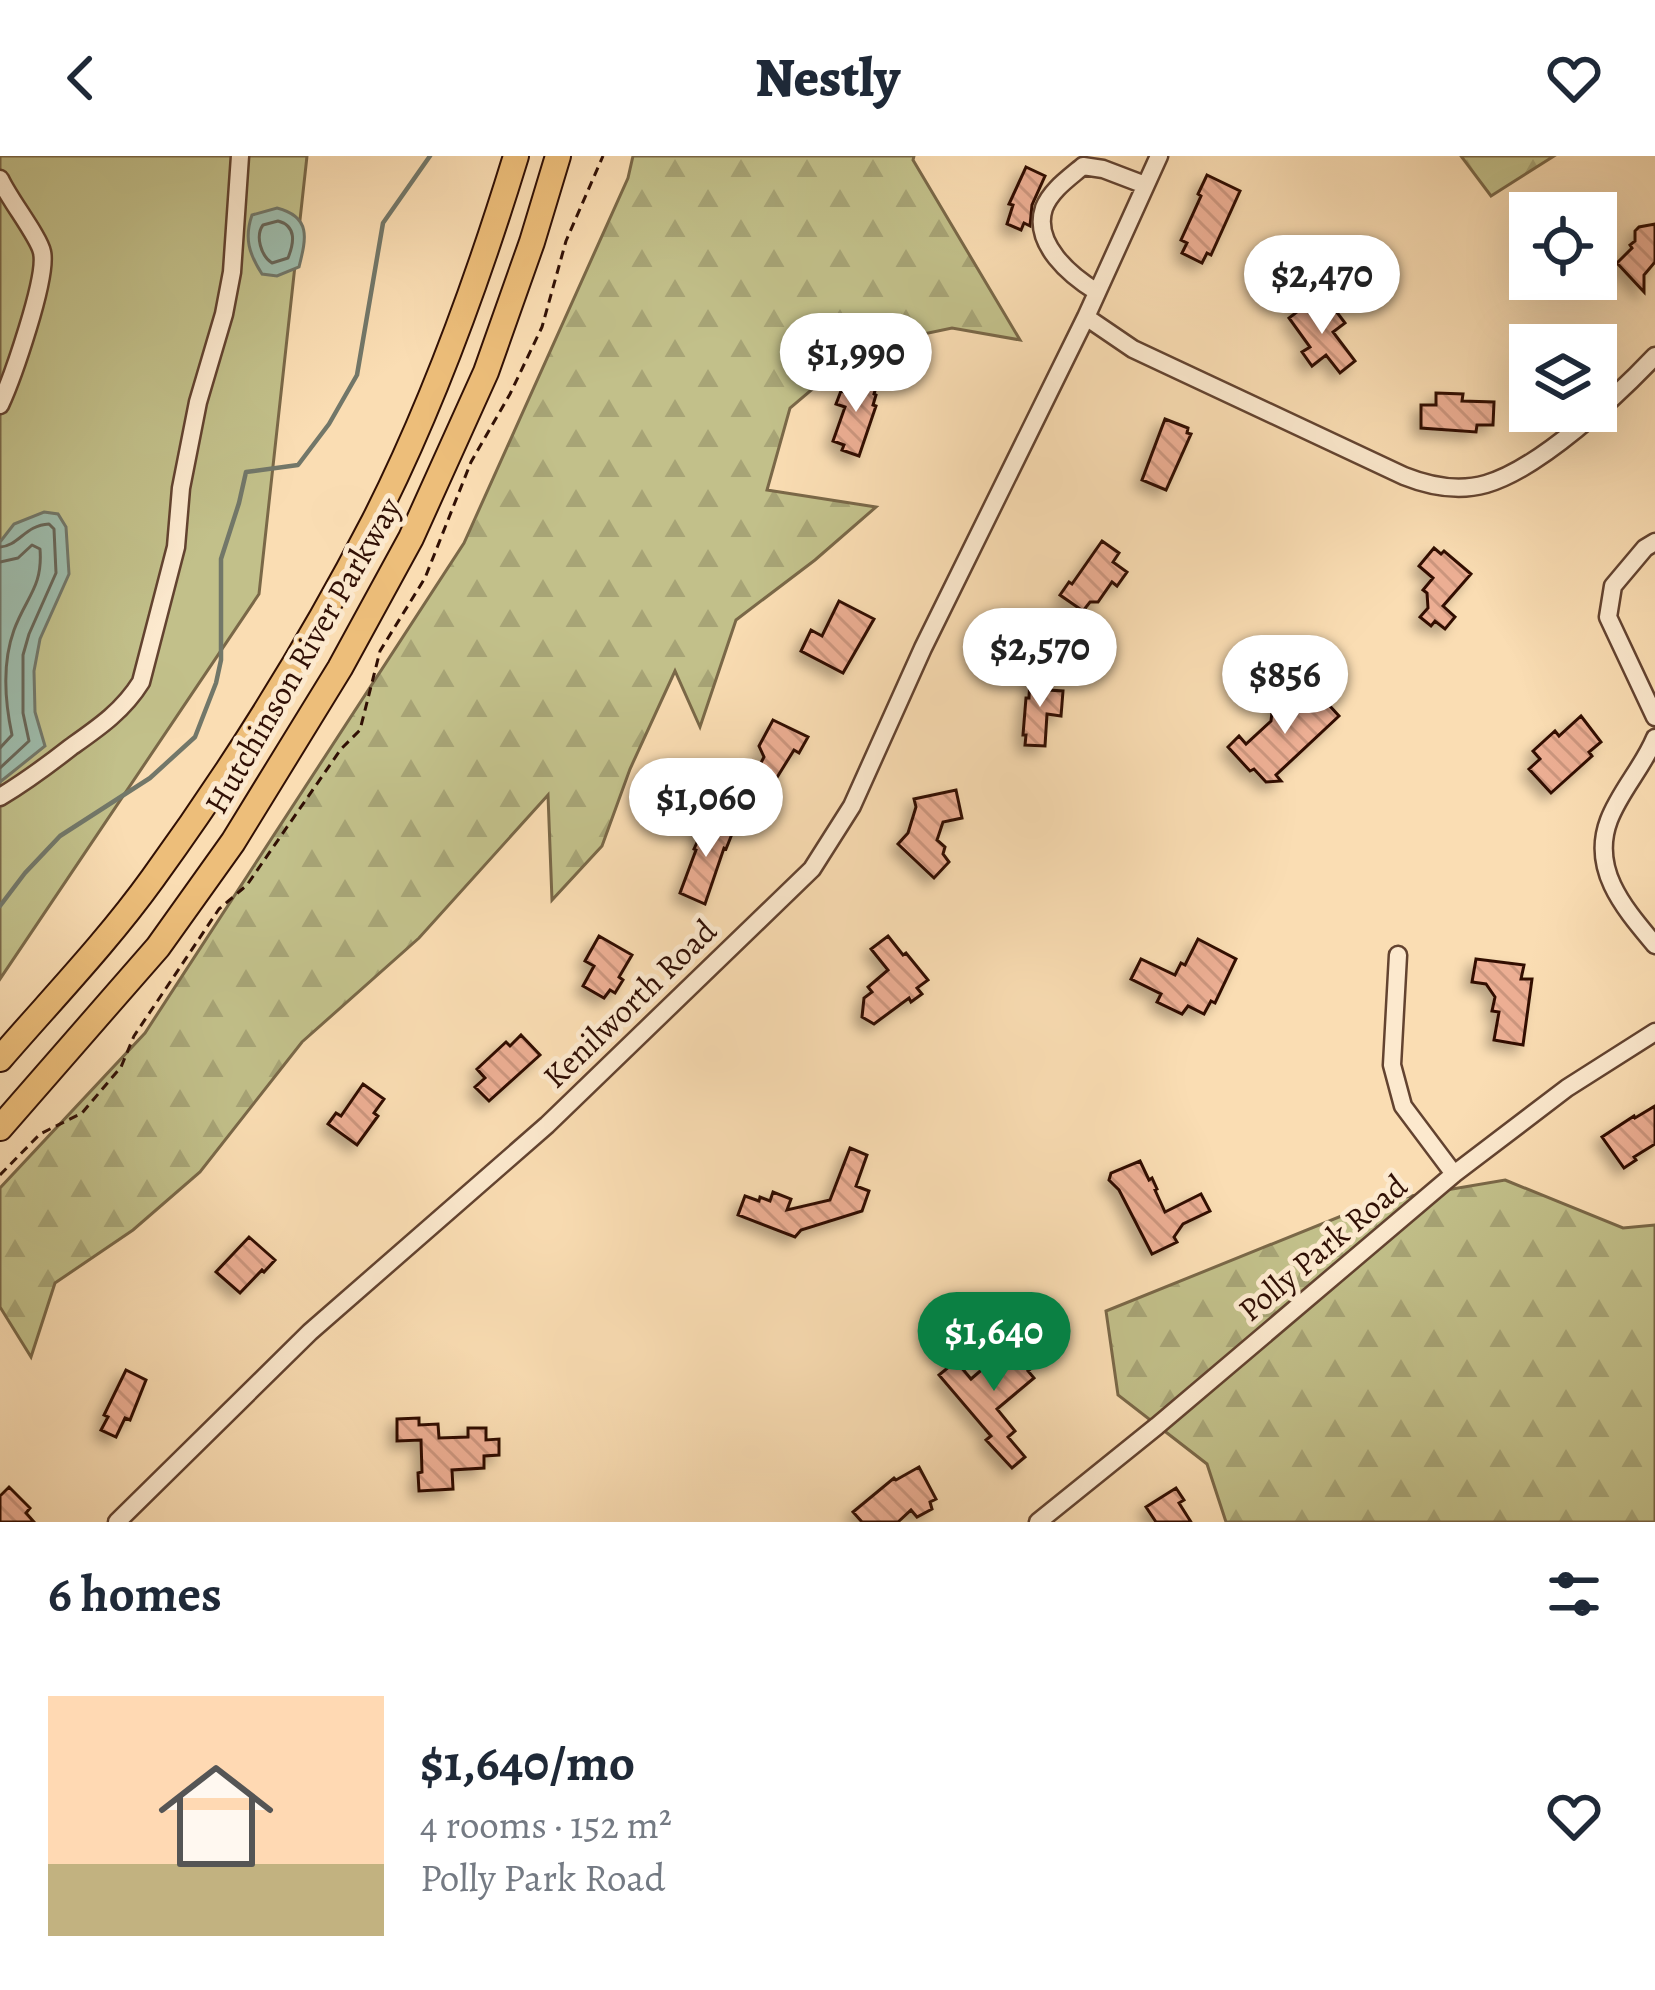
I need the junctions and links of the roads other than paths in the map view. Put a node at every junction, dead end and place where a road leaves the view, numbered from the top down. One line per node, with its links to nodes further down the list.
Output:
1 (240, 156): 14 (street)
2 (517, 156): 17 (highway, Hutchinson River Parkway)
3 (558, 156): 21 (highway, Hutchinson River Parkway)
4 (1159, 156): 6 (street, Kenilworth Road)
5 (0, 179): 10 (street)
6 (1145, 185): 7 (street, Kenilworth Road); 7 (street)
7 (1097, 292): 8 (street, Kenilworth Road)
8 (1086, 317): 9 (street); 23 (street, Kenilworth Road)
9 (1655, 356)
10 (0, 405)
11 (1655, 542): 12 (street)
12 (1655, 717)
13 (1655, 738): 15 (street)
14 (0, 797)
15 (1655, 945)
16 (1397, 955): 22 (street)
17 (60, 990): 19 (highway); 20 (highway, Hutchinson River Parkway)
18 (1655, 1032): 22 (street, Polly Park Road)
19 (0, 1048)
20 (0, 1059)
21 (1, 1128)
22 (1454, 1174): 24 (street, Polly Park Road)
23 (116, 1522)
24 (1038, 1522)

